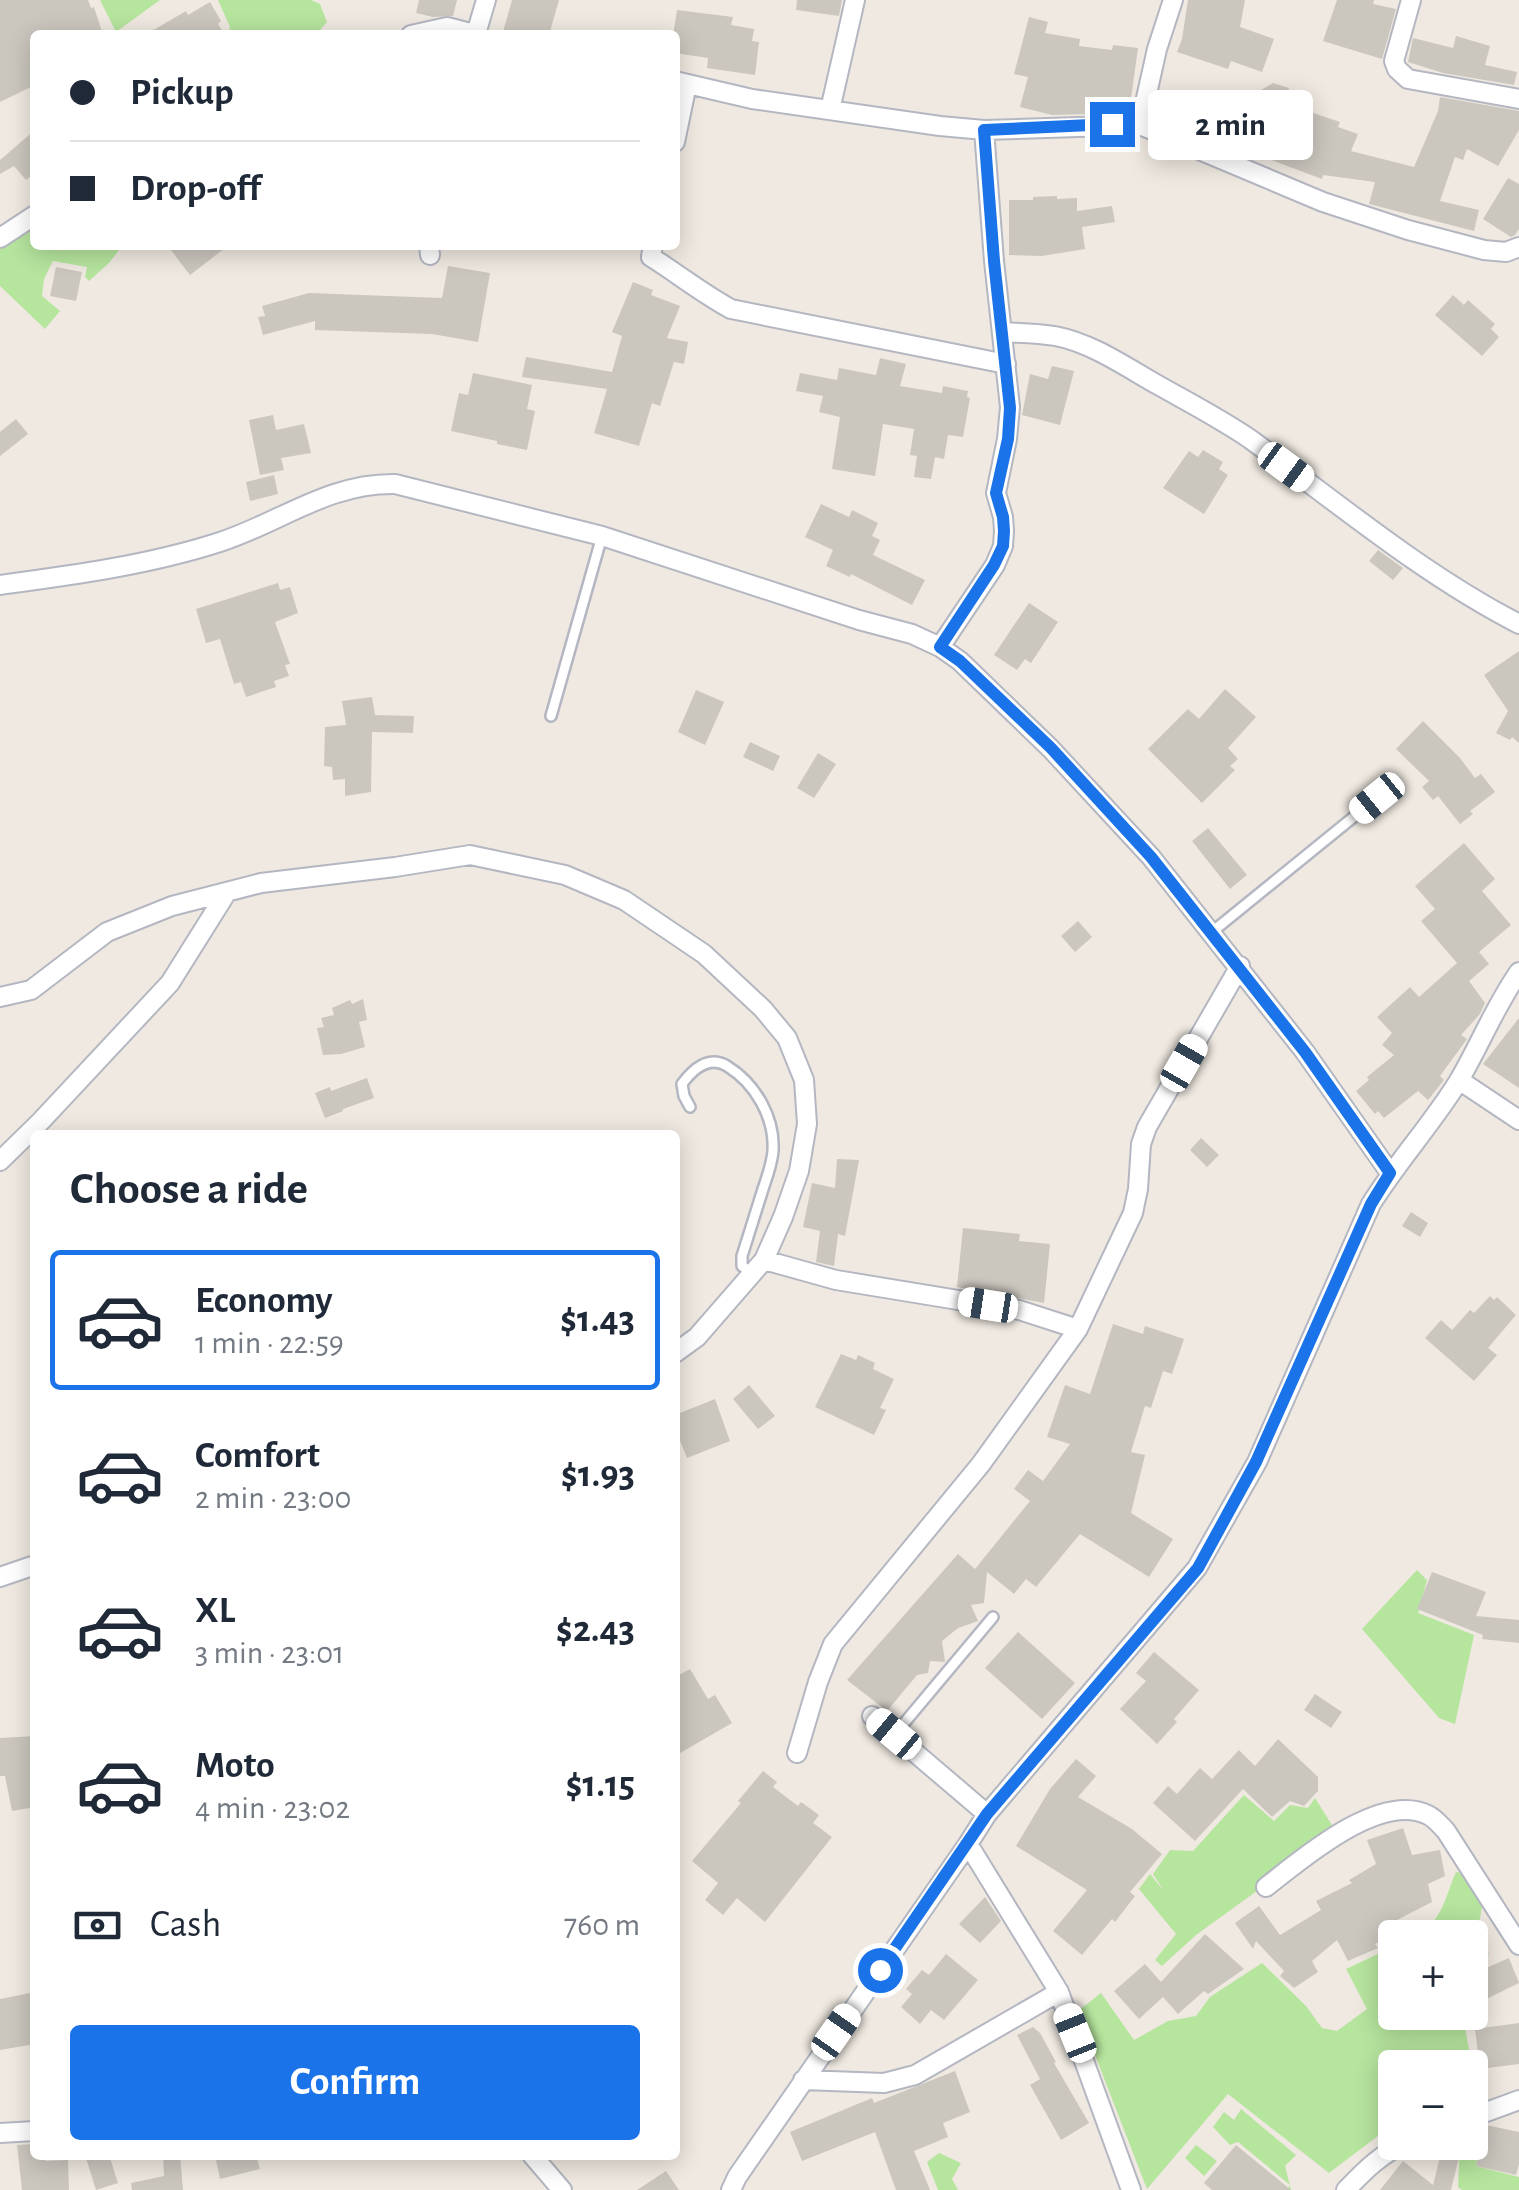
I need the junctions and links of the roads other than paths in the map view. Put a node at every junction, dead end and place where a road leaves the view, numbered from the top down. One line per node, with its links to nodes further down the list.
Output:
1 (486, 0): 7 (street)
2 (855, 0): 10 (street)
3 (1173, 0): 11 (street)
4 (1412, 0): 9 (street)
5 (434, 30): 6 (street)
6 (458, 30)
7 (478, 30)
8 (681, 83): 10 (street)
9 (1519, 99)
10 (830, 110): 12 (street)
11 (1140, 125): 12 (street); 15 (street)
12 (984, 130): 17 (street)
13 (30, 218): 14 (street)
14 (0, 238)
15 (1519, 246)
16 (653, 250): 18 (street)
17 (1002, 332): 18 (street); 21 (street)
18 (1006, 364): 22 (street)
19 (602, 536): 20 (street); 22 (street); 23 (lane)
20 (0, 585)
21 (1519, 624)
22 (940, 647): 26 (street)
23 (551, 716)
24 (1377, 798): 26 (lane)
25 (227, 892): 29 (street); 33 (street); 37 (street)
26 (1212, 932): 27 (street)
27 (1240, 966): 36 (street); 38 (street)
28 (1519, 972): 30 (street)
29 (0, 997)
30 (1459, 1080): 32 (street); 36 (street)
31 (690, 1107): 37 (lane)
32 (1519, 1120)
33 (32, 1130)
34 (30, 1132): 35 (street)
35 (0, 1161)
36 (1390, 1173): 46 (street)
37 (758, 1267): 38 (street); 39 (street)
38 (1078, 1330): 45 (street)
39 (680, 1349)
40 (30, 1567): 41 (street)
41 (0, 1578)
42 (992, 1617): 44 (lane)
43 (872, 1716): 44 (street)
44 (894, 1734): 46 (street)
45 (796, 1753)
46 (987, 1814): 47 (street)
47 (968, 1844): 50 (street); 51 (street)
48 (1266, 1887): 49 (street)
49 (1519, 1946)
50 (1059, 1992): 51 (street); 60 (street)
51 (803, 2080): 59 (street)
52 (1519, 2100): 53 (street)
53 (1488, 2111)
54 (30, 2131): 55 (street)
55 (0, 2134)
56 (536, 2160): 58 (street)
57 (1379, 2160): 61 (street)
58 (562, 2190)
59 (731, 2190)
60 (1131, 2190)
61 (1346, 2190)

